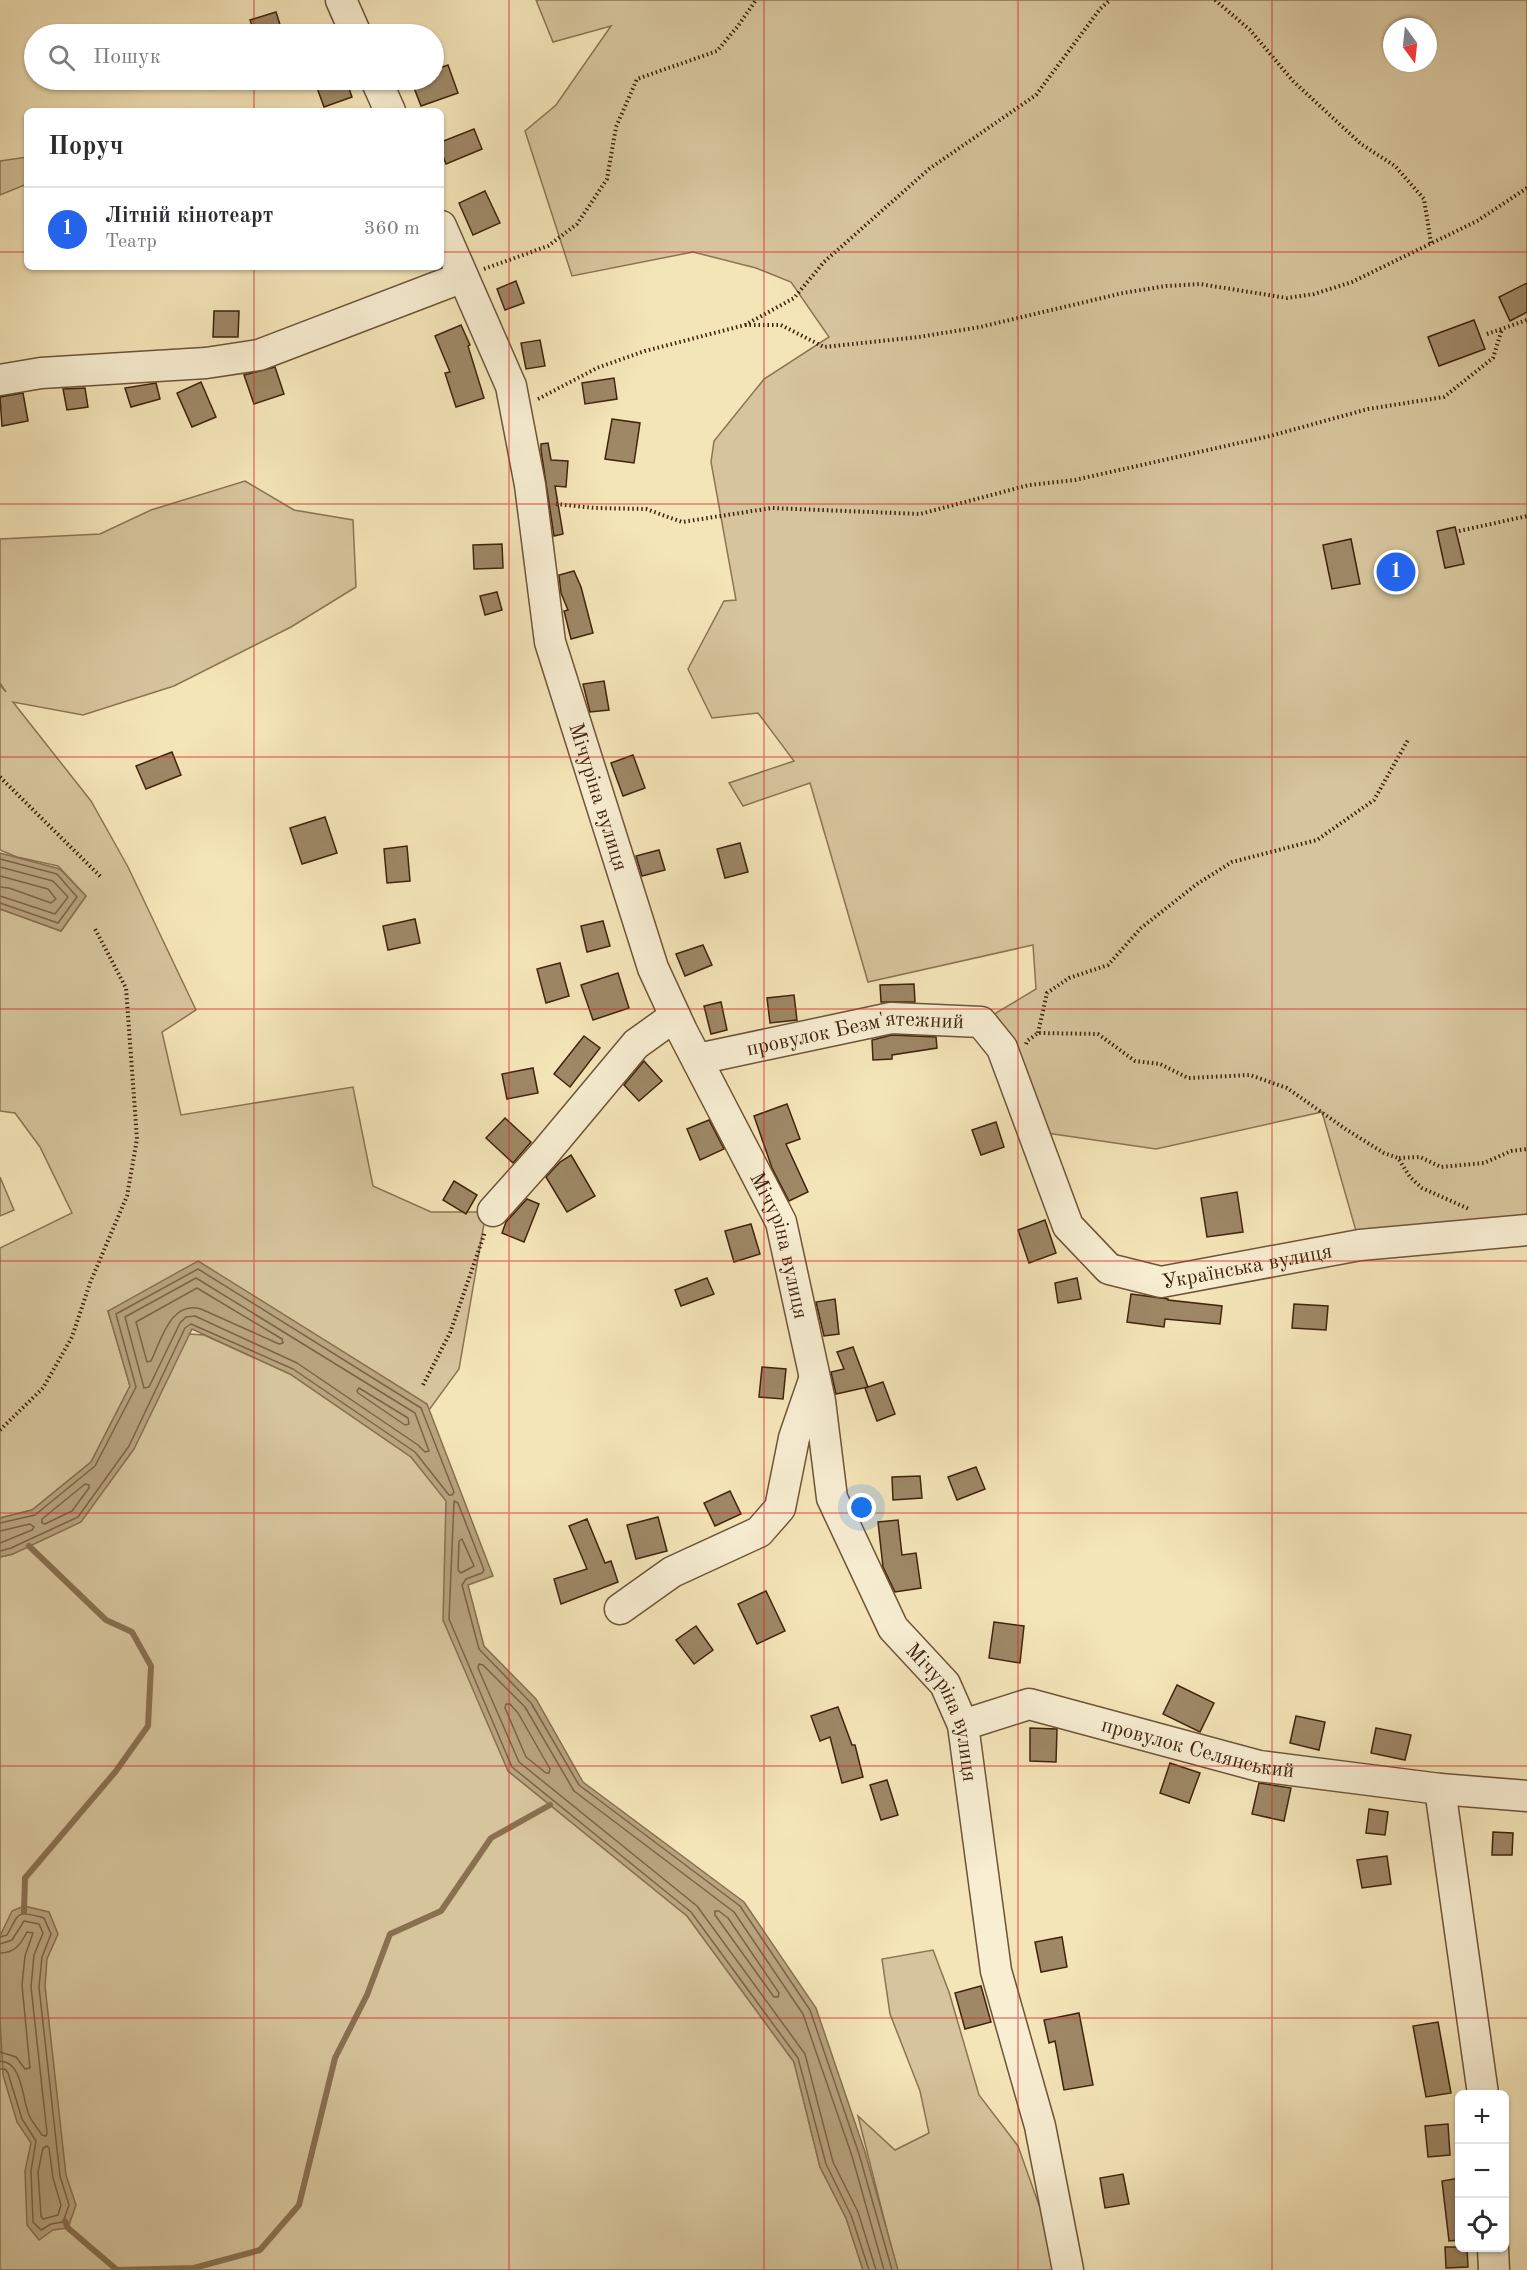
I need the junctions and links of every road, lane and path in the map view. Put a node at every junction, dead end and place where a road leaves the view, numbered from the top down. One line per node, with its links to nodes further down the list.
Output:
1 (341, 0): 5 (street)
2 (756, 0): 11 (path)
3 (1110, 0): 13 (path)
4 (1215, 0): 10 (path)
5 (352, 24)
6 (381, 90): 7 (street)
7 (389, 108)
8 (1527, 188): 10 (path)
9 (444, 233): 11 (street, Мічуріна вулиця)
10 (1431, 243): 13 (path)
11 (464, 277): 16 (street); 17 (street, Мічуріна вулиця)
12 (1527, 320): 14 (path)
13 (745, 325): 17 (path)
14 (1502, 328): 15 (path); 18 (path)
15 (1487, 334)
16 (0, 380)
17 (514, 405): 18 (street, Мічуріна вулиця)
18 (532, 501): 25 (street, Мічуріна вулиця)
19 (1527, 516): 20 (path)
20 (1459, 531)
21 (1409, 738): 26 (path)
22 (0, 777): 23 (path)
23 (102, 878)
24 (94, 927): 36 (path)
25 (675, 1016): 28 (street, Мічуріна вулиця); 31 (street)
26 (1038, 1033): 27 (path); 30 (path)
27 (1013, 1050): 28 (street, провулок Безм'ятежний); 33 (street, Українська вулиця)
28 (698, 1059): 34 (street, Мічуріна вулиця)
29 (1527, 1149): 30 (path)
30 (1398, 1158): 32 (path)
31 (493, 1211): 35 (path)
32 (1476, 1213)
33 (1527, 1230)
34 (815, 1377): 37 (street); 38 (street, Мічуріна вулиця)
35 (423, 1385)
36 (0, 1430)
37 (620, 1609)
38 (963, 1725): 39 (street, провулок Селянський); 43 (street, Мічуріна вулиця)
39 (1440, 1789): 40 (street, провулок Селянський); 41 (street)
40 (1527, 1796)
41 (1482, 2090)
42 (1493, 2252): 44 (street)
43 (1068, 2270)
44 (1494, 2270)

